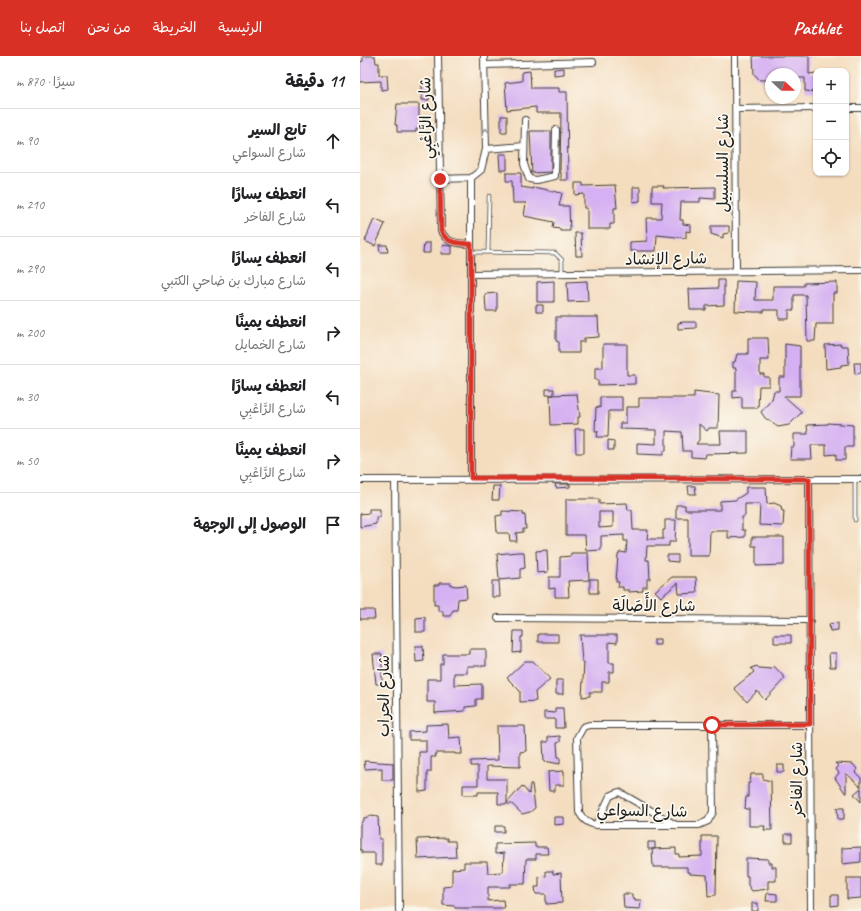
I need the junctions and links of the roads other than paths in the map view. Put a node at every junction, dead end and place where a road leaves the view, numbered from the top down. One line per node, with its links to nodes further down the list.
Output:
1 (438, 56): 15 (street, شارع الرَّاعْبِي)
2 (484, 56): 5 (street)
3 (735, 56): 9 (street, شارع السلسبيل)
4 (593, 62): 5 (street)
5 (484, 65): 13 (street, one-way to 5)
6 (813, 108): 9 (street)
7 (849, 108): 8 (street)
8 (861, 108)
9 (736, 109): 21 (street, شارع السلسبيل)
10 (525, 120): 12 (street)
11 (556, 130): 12 (street)
12 (524, 146): 13 (street)
13 (486, 149): 14 (street)
14 (471, 178): 15 (street, شارع الرَّاعْبِي); 17 (street)
15 (440, 179): 17 (street, شارع الرَّاعْبِي)
16 (490, 196): 19 (lane)
17 (471, 244): 18 (street)
18 (472, 252): 19 (lane); 23 (street)
19 (488, 252): 22 (lane)
20 (861, 270): 21 (street, شارع الإنشاد)
21 (736, 271): 22 (street, شارع الإنشاد)
22 (562, 273): 23 (street, شارع الإنشاد)
23 (472, 274): 24 (street)
24 (471, 478): 25 (street); 28 (street)
25 (809, 479): 26 (street); 31 (street, شارع الفاخر)
26 (858, 479): 29 (lane)
27 (360, 480): 28 (street)
28 (395, 480): 36 (street, شارع الحراب)
29 (855, 520)
30 (498, 618): 31 (street, شارع الأَصَالَة)
31 (810, 620): 32 (street, شارع الفاخر)
32 (810, 724): 33 (street, شارع السواعي); 37 (street, شارع الفاخر)
33 (712, 725): 34 (street, شارع السواعي); 35 (street, شارع السواعي)
34 (596, 825): 35 (street, شارع السواعي); 35 (street)
35 (677, 825)
36 (398, 911)
37 (811, 911)

